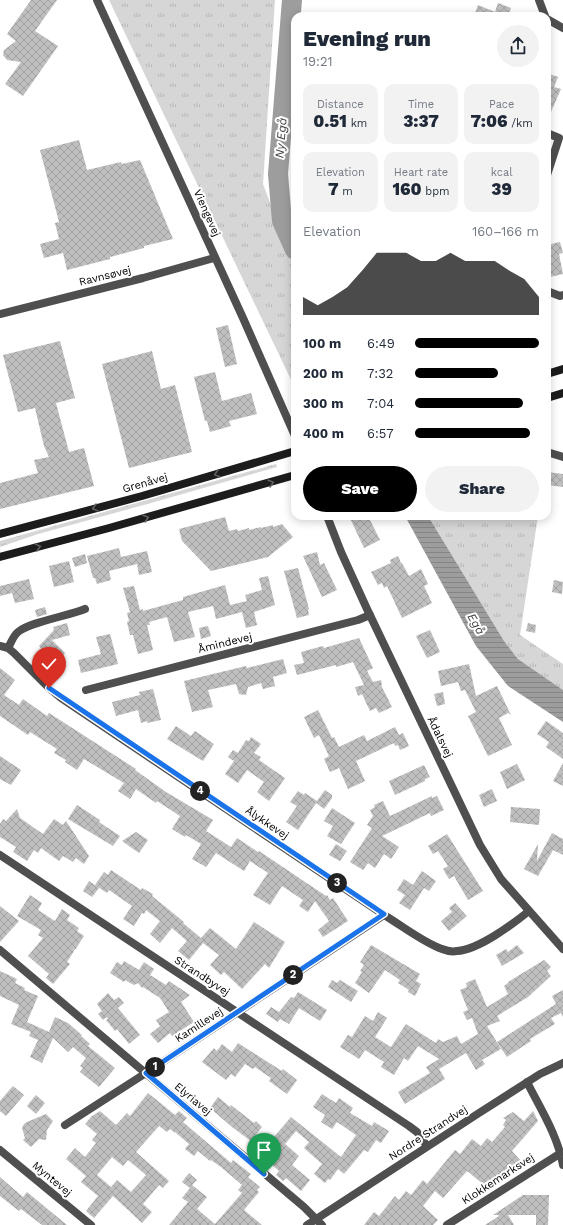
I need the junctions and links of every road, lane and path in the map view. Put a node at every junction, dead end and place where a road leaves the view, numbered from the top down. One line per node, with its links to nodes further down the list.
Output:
1 (97, 0): 9 (street, Viengevej)
2 (539, 0): 3 (street)
3 (544, 12)
4 (551, 20): 5 (street)
5 (563, 28)
6 (551, 134): 7 (street)
7 (561, 138): 8 (street)
8 (551, 164)
9 (214, 258): 12 (street, Ravnsøvej); 17 (street, Viengevej)
10 (551, 293): 11 (street)
11 (563, 295)
12 (0, 314)
13 (563, 369): 14 (main road)
14 (551, 373)
15 (563, 393): 16 (main road)
16 (551, 397)
17 (291, 427)
18 (291, 452): 23 (main road, Grenåvej, one-way to 23)
19 (551, 454): 20 (street)
20 (563, 458)
21 (291, 476): 24 (main road, one-way to 21)
22 (329, 520): 26 (street, Ådalsvej)
23 (0, 534)
24 (0, 558)
25 (84, 609): 27 (street, Ålykkevej)
26 (370, 615): 28 (street, Åmindevej); 30 (street, Ådalsvej)
27 (4, 647): 31 (street, Ålykkevej)
28 (86, 690)
29 (0, 855): 34 (street, Strandbyvej)
30 (529, 911): 31 (street, Ålykkevej); 32 (street, Ådalsvej)
31 (384, 914): 34 (street, Kamillevej)
32 (563, 949)
33 (0, 950): 36 (street, Elyriavej)
34 (238, 1013): 36 (street, Kamillevej); 39 (street, Strandbyvej)
35 (563, 1063): 37 (street, Nordre Strandvej)
36 (146, 1073): 38 (street, Kamillevej); 43 (street, Elyriavej)
37 (527, 1082): 39 (street, Nordre Strandvej); 41 (street)
38 (65, 1125)
39 (427, 1146): 43 (street, Nordre Strandvej)
40 (0, 1150): 44 (street, Myntevej)
41 (561, 1153): 42 (street); 46 (street, Klokkemarksvej)
42 (563, 1165)
43 (319, 1222): 45 (street, Nordre Strandvej)
44 (90, 1225)
45 (307, 1225)
46 (447, 1225)

